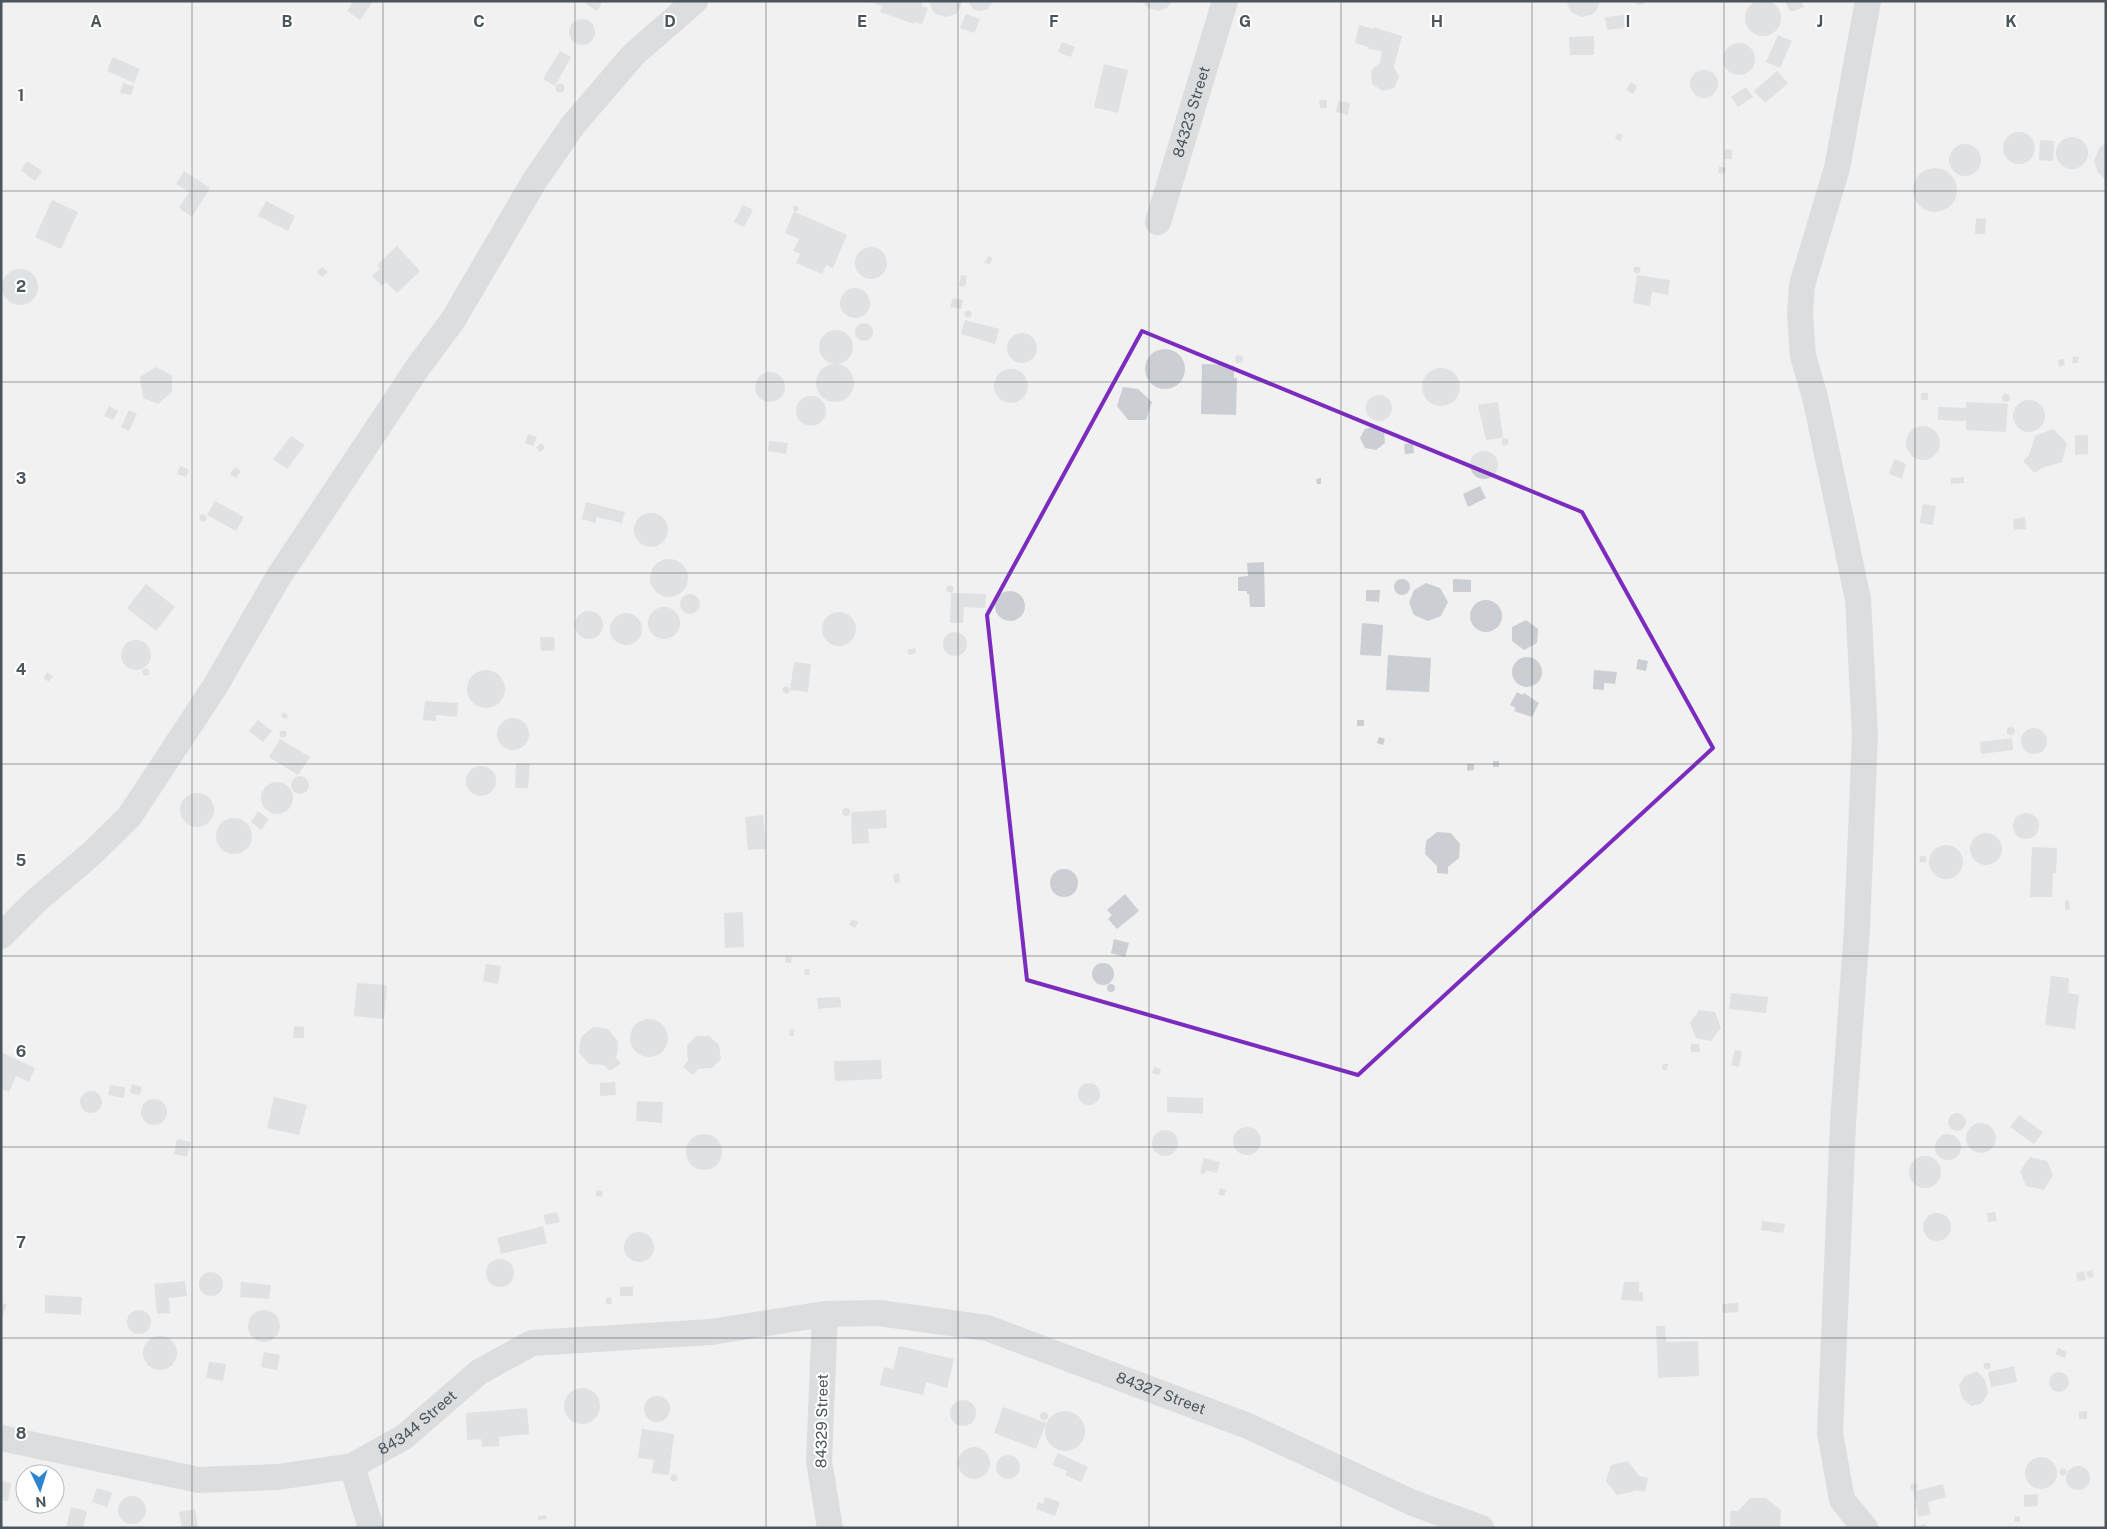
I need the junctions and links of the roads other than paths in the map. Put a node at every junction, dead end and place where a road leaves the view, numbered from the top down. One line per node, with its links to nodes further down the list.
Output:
1 (695, 1): 5 (street)
2 (1225, 1): 4 (street, 84323 Street)
3 (1868, 1): 9 (street)
4 (1158, 222)
5 (1, 936)
6 (825, 1314): 8 (street, 84344 Street); 11 (street, 84329 Street); 12 (street, 84327 Street)
7 (1, 1438): 8 (street, 84344 Street)
8 (352, 1466): 10 (street)
9 (1842, 1500): 13 (street); 14 (street)
10 (371, 1528)
11 (830, 1528)
12 (1481, 1528)
13 (1842, 1528)
14 (1865, 1528)

